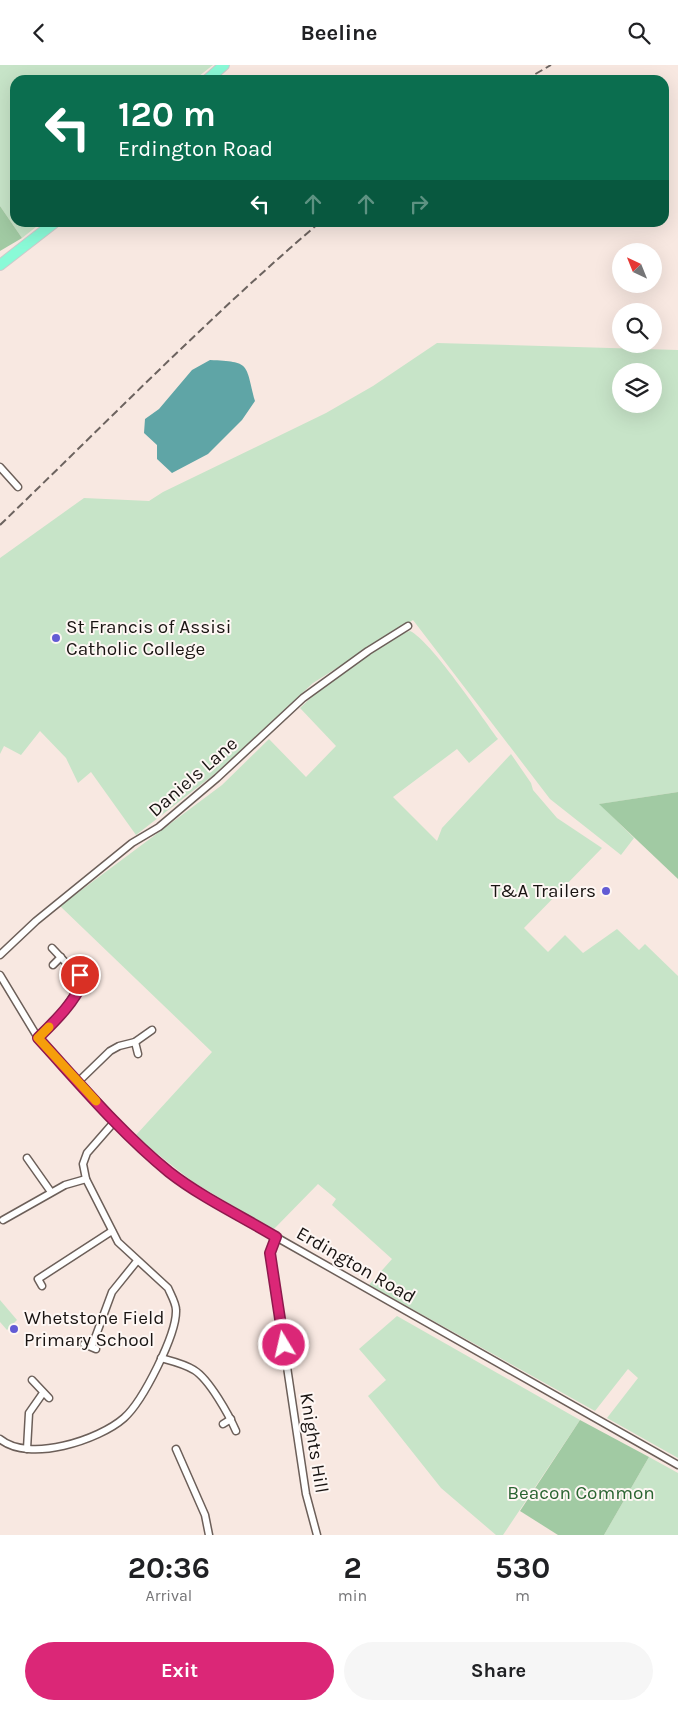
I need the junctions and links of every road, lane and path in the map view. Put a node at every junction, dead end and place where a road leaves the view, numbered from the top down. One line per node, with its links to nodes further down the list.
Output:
1 (224, 65): 2 (main road)
2 (213, 75)
3 (49, 227): 4 (main road)
4 (0, 265)
5 (0, 467): 6 (street)
6 (18, 487)
7 (408, 626): 9 (street, Daniels Lane)
8 (52, 948): 10 (street)
9 (0, 955)
10 (61, 957): 11 (street); 14 (street)
11 (53, 965)
12 (0, 975): 14 (street, Erdington Road)
13 (152, 1030): 15 (street)
14 (38, 1038): 17 (street, Erdington Road)
15 (135, 1042): 16 (street); 17 (street)
16 (138, 1054)
17 (78, 1082): 18 (street, Erdington Road)
18 (115, 1121): 20 (street); 25 (street, Erdington Road)
19 (27, 1159): 21 (street)
20 (86, 1179): 21 (street); 24 (street)
21 (51, 1192): 22 (street)
22 (2, 1220): 23 (street)
23 (8, 1228)
24 (112, 1231): 26 (street); 27 (street)
25 (276, 1237): 39 (street, Erdington Road); 41 (street, Knights Hill)
26 (137, 1261): 28 (street); 29 (street)
27 (42, 1286)
28 (84, 1344)
29 (161, 1358): 33 (street); 37 (street)
30 (32, 1380): 31 (street)
31 (43, 1393): 32 (street); 37 (street)
32 (49, 1398)
33 (231, 1419): 34 (street); 35 (street)
34 (222, 1424)
35 (236, 1431)
36 (0, 1439): 37 (street)
37 (27, 1449)
38 (176, 1449): 40 (street)
39 (678, 1465)
40 (210, 1535)
41 (317, 1535)

